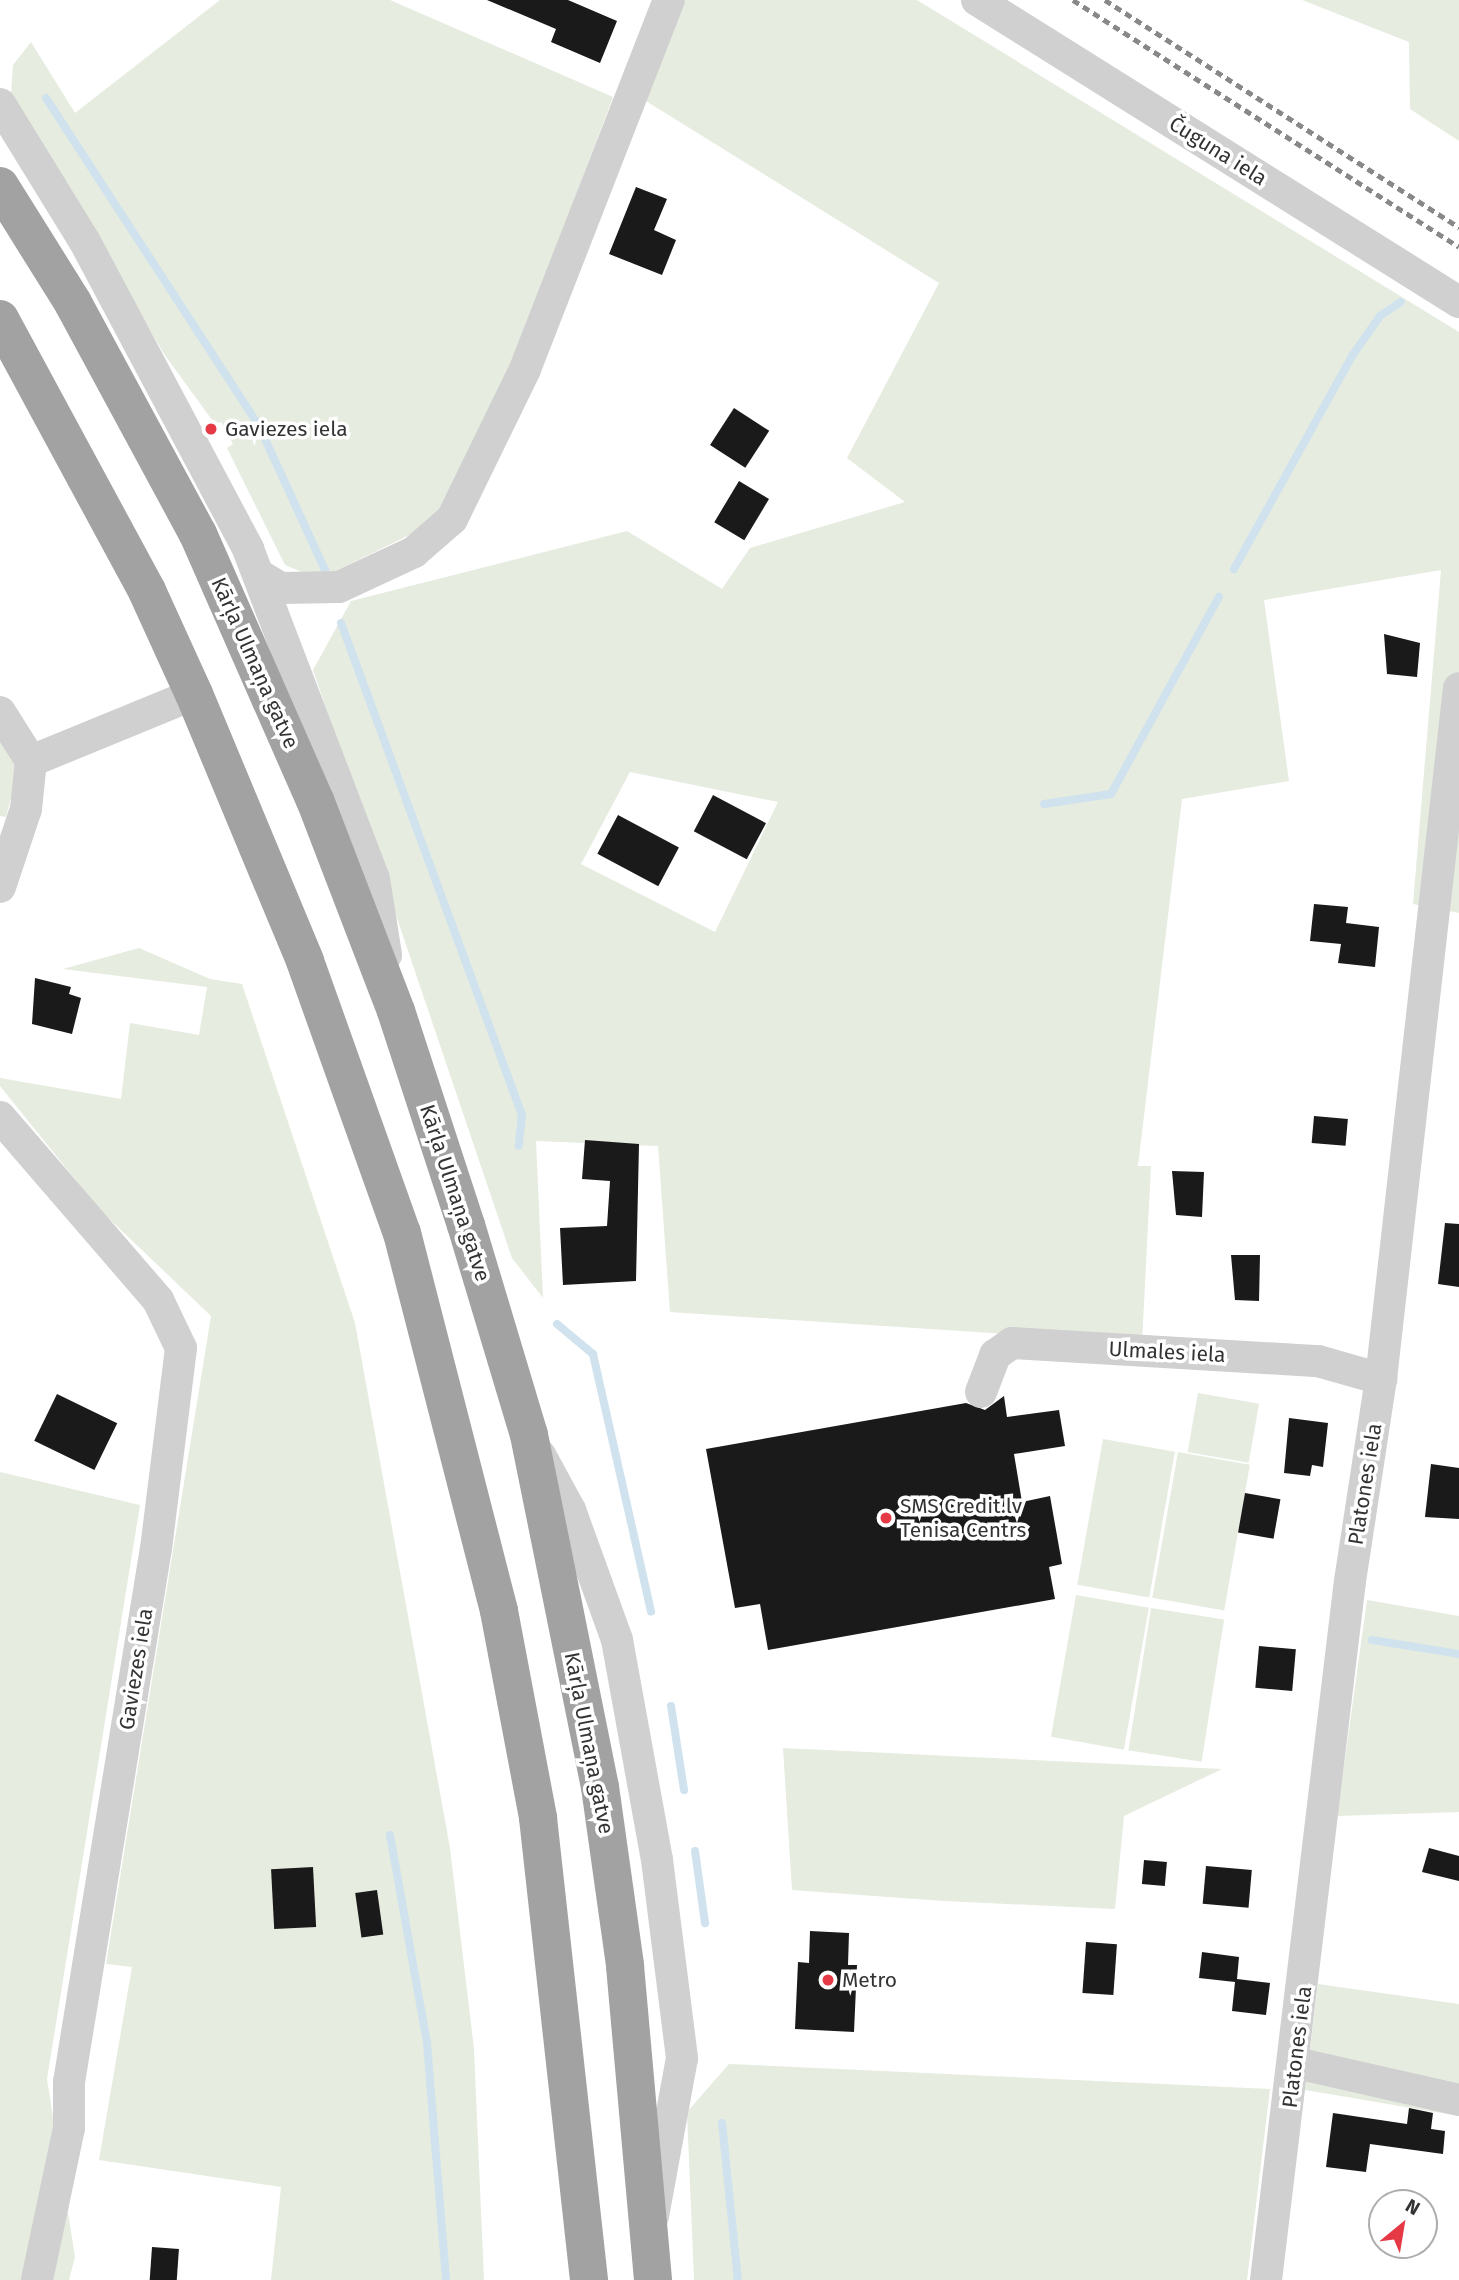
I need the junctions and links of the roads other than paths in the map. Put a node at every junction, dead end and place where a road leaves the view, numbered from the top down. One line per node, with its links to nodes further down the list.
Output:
1 (669, 0): 7 (street)
2 (977, 0): 5 (street, Čuguna iela)
3 (0, 104): 7 (street)
4 (0, 186): 13 (highway, Kārļa Ulmaņa gatve)
5 (1459, 302)
6 (0, 319): 9 (highway)
7 (259, 575): 13 (street)
8 (1459, 688): 15 (street, Platones iela)
9 (194, 694): 11 (street); 20 (highway)
10 (0, 712): 11 (street)
11 (31, 761): 12 (street)
12 (0, 887)
13 (396, 1011): 21 (highway, Kārļa Ulmaņa gatve)
14 (0, 1117): 19 (street, Gaviezes iela)
15 (1381, 1379): 16 (street, Ulmales iela); 17 (street, Platones iela)
16 (981, 1392)
17 (1296, 2063): 18 (street); 22 (street, Platones iela)
18 (1459, 2099)
19 (37, 2280)
20 (589, 2280)
21 (653, 2280)
22 (1266, 2280)

